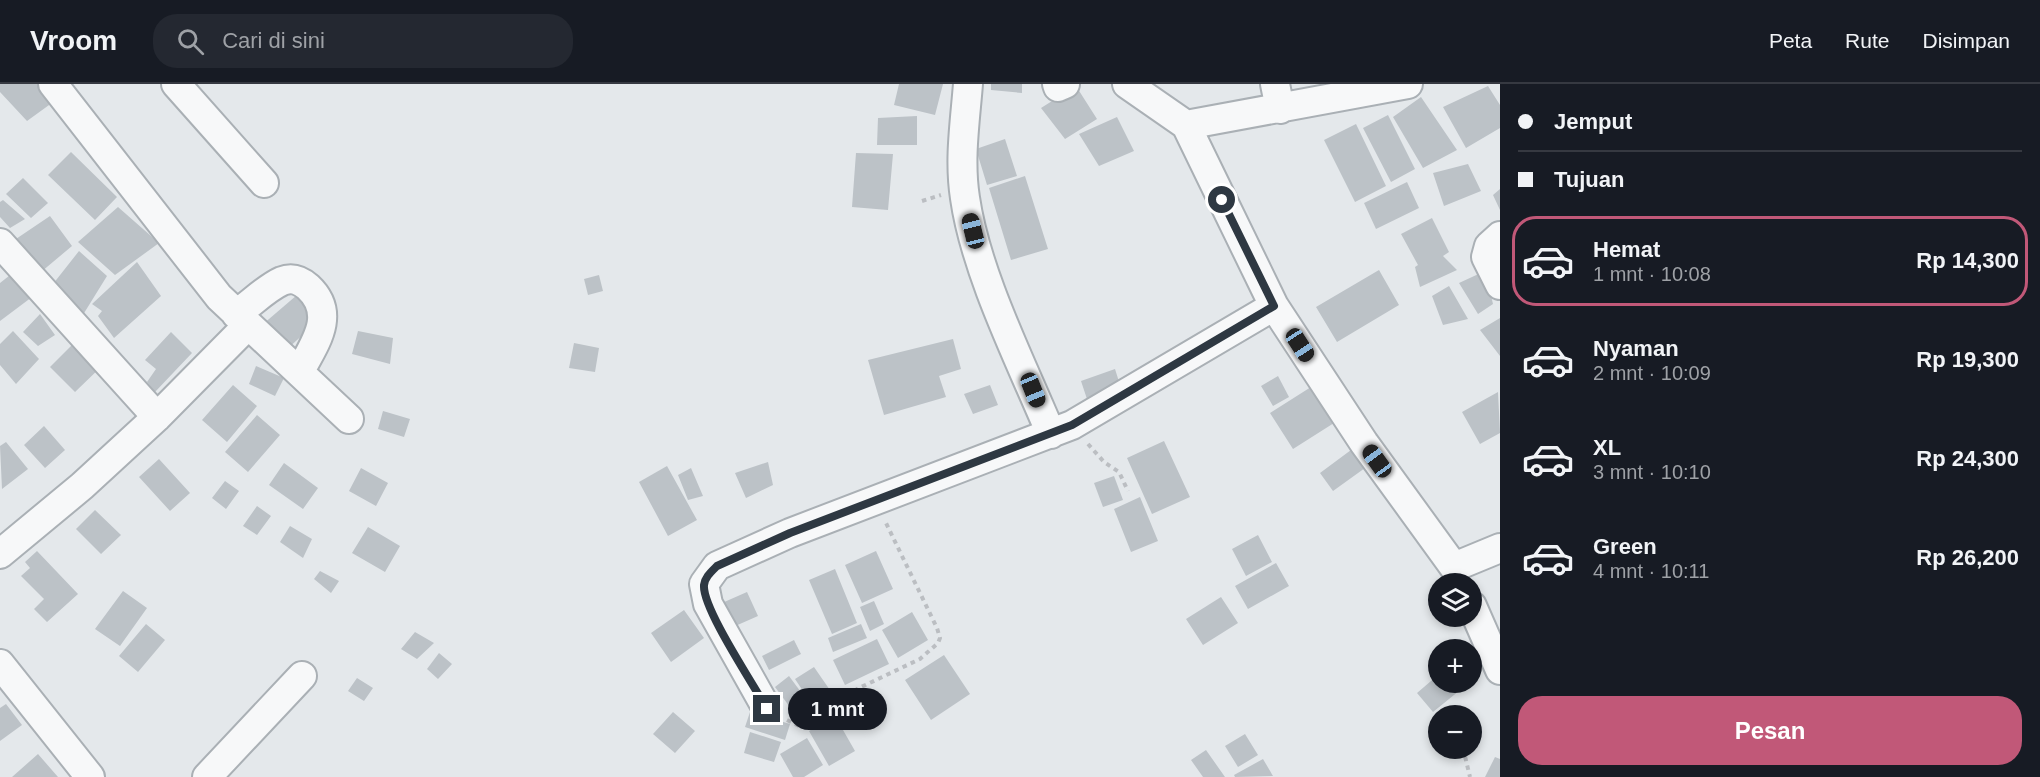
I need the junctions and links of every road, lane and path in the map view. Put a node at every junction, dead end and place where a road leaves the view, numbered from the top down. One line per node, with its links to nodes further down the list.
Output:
1 (176, 84): 10 (street)
2 (968, 84): 19 (street)
3 (1057, 84): 4 (street)
4 (1065, 84)
5 (1408, 84): 8 (street)
6 (56, 85): 15 (street)
7 (1129, 86): 9 (street)
8 (1277, 97): 9 (street)
9 (1186, 125): 14 (street)
10 (264, 183)
11 (1500, 236): 13 (street)
12 (0, 243): 17 (street)
13 (1500, 285)
14 (1274, 306): 19 (street); 24 (street)
15 (242, 320): 16 (street); 16 (street); 17 (street)
16 (300, 371): 18 (street)
17 (157, 417): 23 (street)
18 (349, 419)
19 (1061, 430): 20 (path); 21 (street)
20 (1128, 491)
21 (876, 500): 30 (street); 30 (path)
22 (1500, 548): 25 (street)
23 (0, 554)
24 (1457, 573)
25 (1461, 573)
26 (1481, 627): 28 (street)
27 (0, 664): 32 (street)
28 (1500, 670)
29 (302, 676): 33 (street)
30 (767, 709)
31 (1466, 759): 34 (path)
32 (90, 777)
33 (207, 777)
34 (1470, 777)

